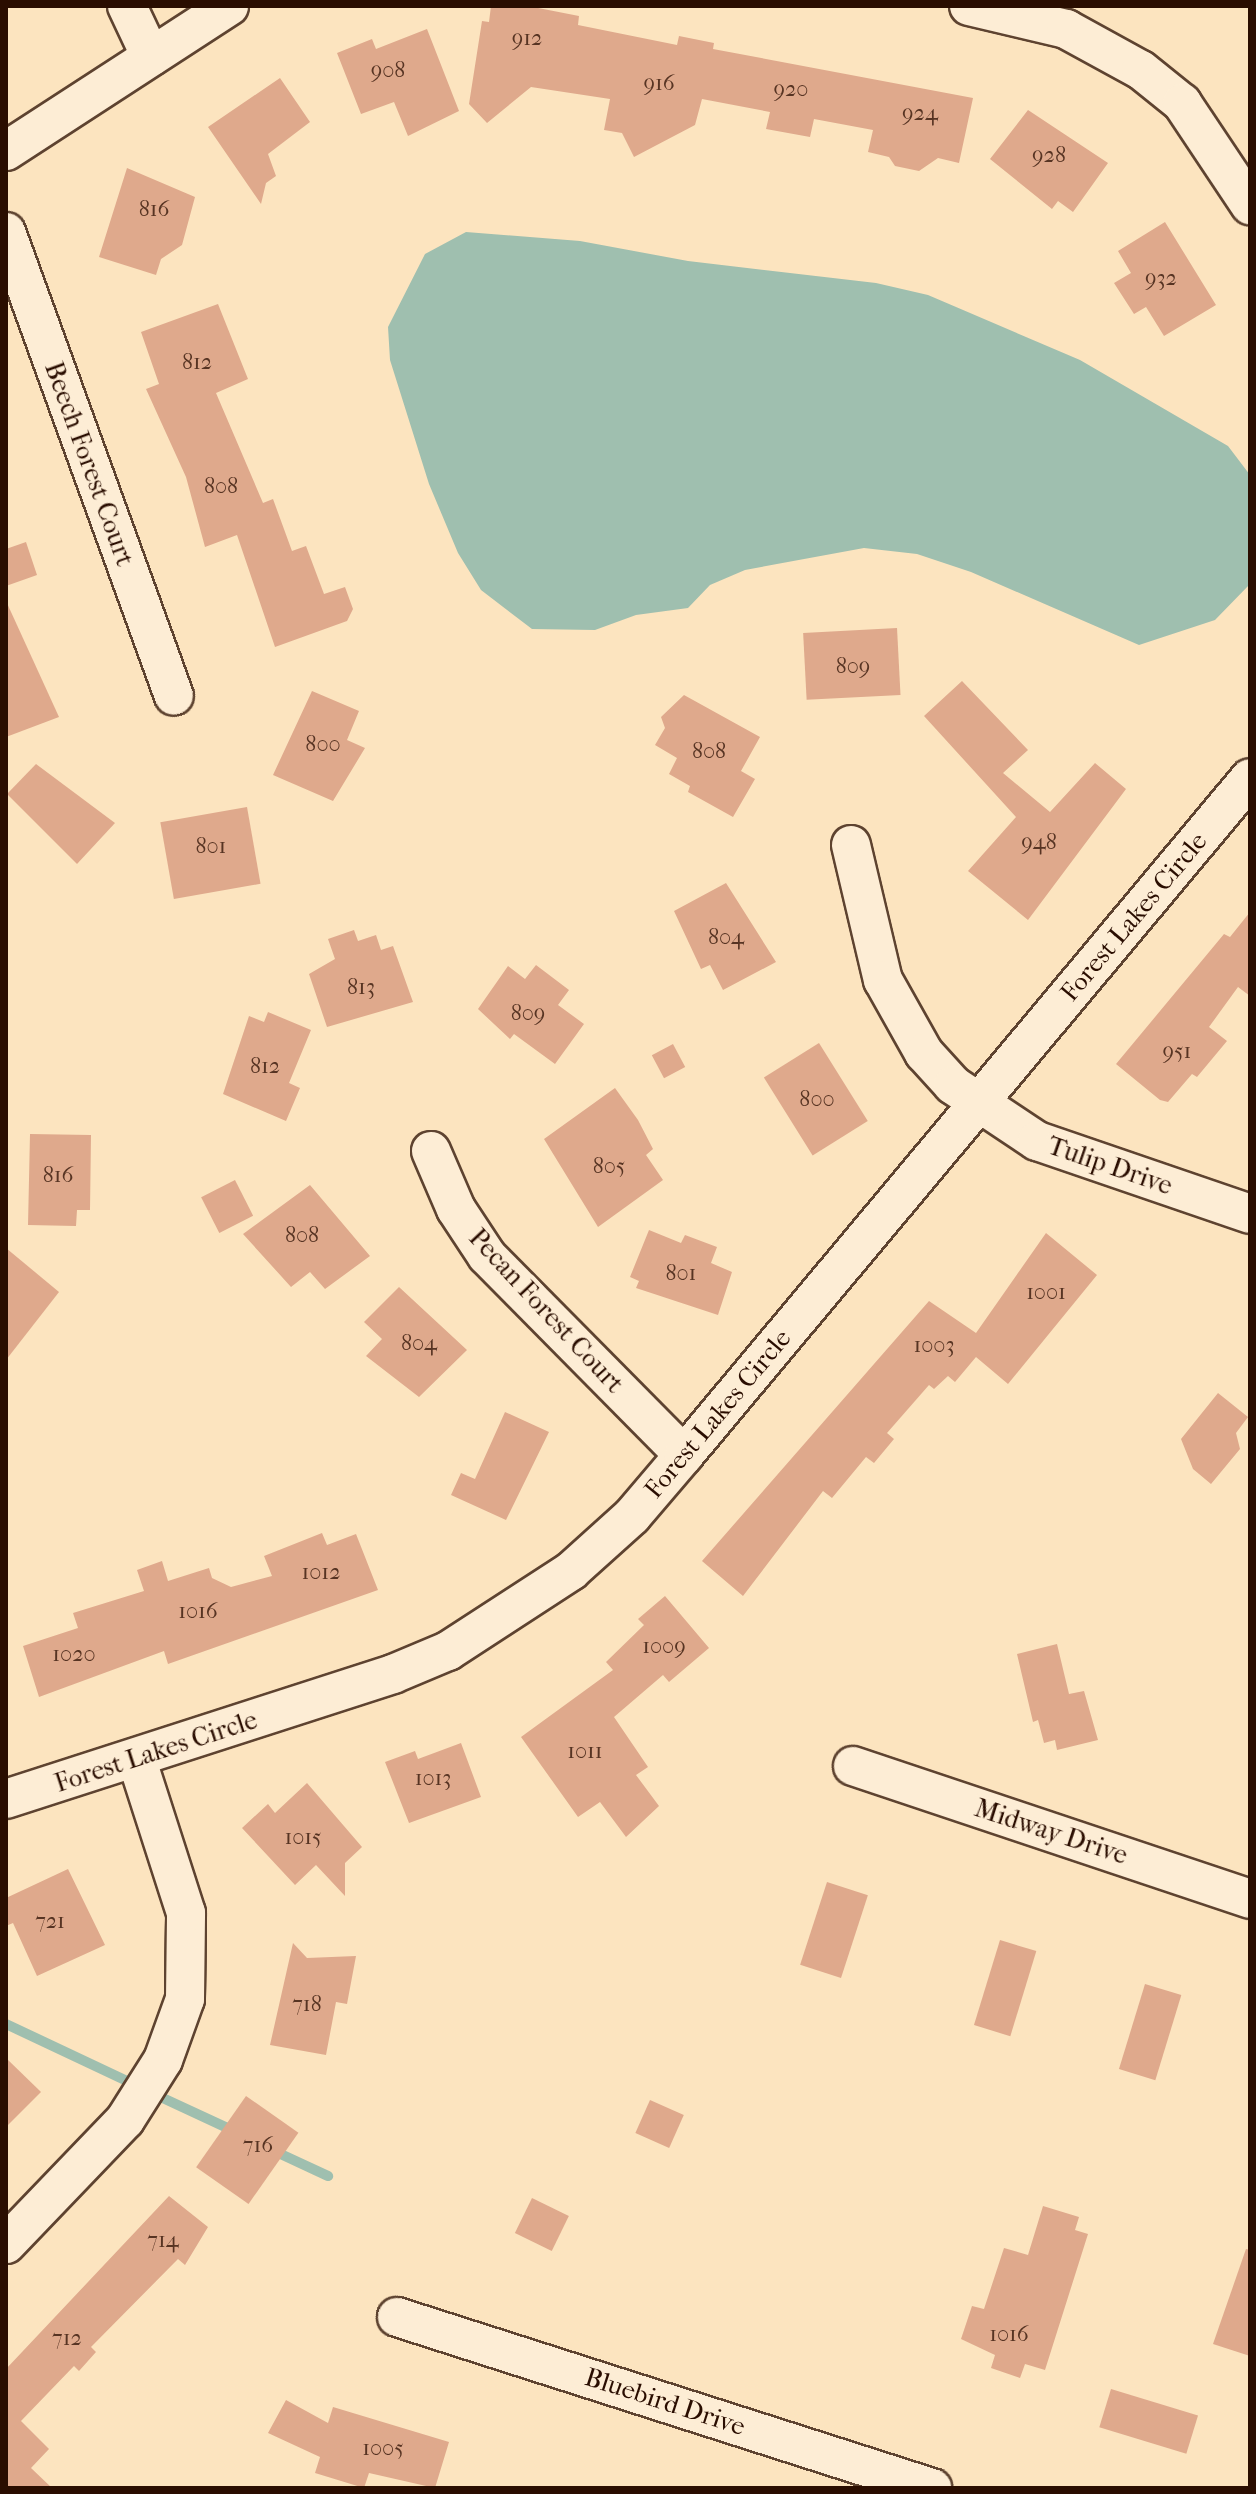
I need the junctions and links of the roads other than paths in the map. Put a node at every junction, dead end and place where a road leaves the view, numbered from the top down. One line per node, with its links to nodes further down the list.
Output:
1 (127, 6): 4 (street)
2 (229, 6): 4 (street)
3 (969, 6): 6 (street)
4 (151, 57): 5 (street)
5 (6, 151)
6 (1250, 205)
7 (6, 232): 8 (street, Beech Forest Court)
8 (174, 695)
9 (1250, 778): 11 (street, Forest Lakes Circle)
10 (851, 845): 11 (street, Tulip Drive)
11 (977, 1105): 13 (street, Tulip Drive); 14 (street, Forest Lakes Circle)
12 (431, 1151): 14 (street, Pecan Forest Court)
13 (1250, 1214)
14 (684, 1455): 15 (street, Forest Lakes Circle)
15 (137, 1760): 17 (street, Forest Lakes Circle); 19 (street)
16 (853, 1766): 18 (street, Midway Drive)
17 (6, 1799)
18 (1250, 1899)
19 (6, 2244)
20 (397, 2317): 21 (street, Bluebird Drive)
21 (932, 2488)

